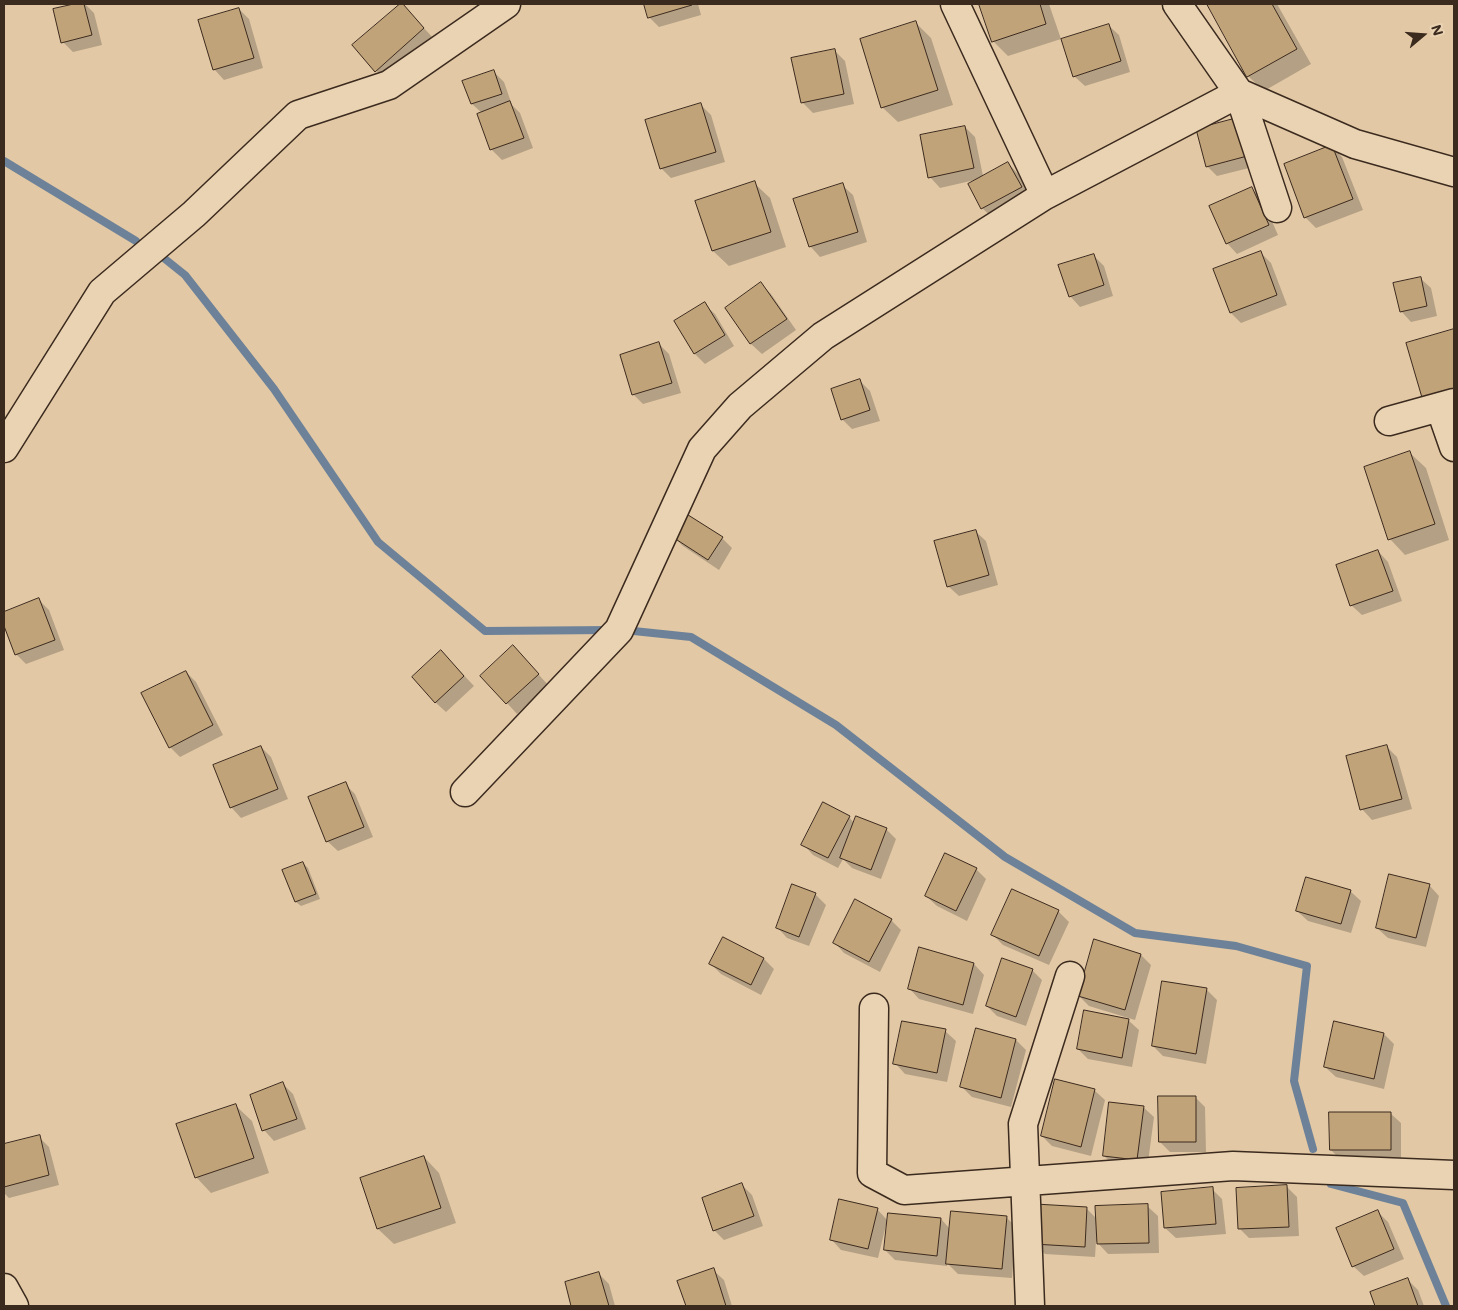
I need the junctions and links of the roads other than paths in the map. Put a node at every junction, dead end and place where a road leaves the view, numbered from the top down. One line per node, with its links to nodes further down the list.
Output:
1 (506, 4): 10 (street)
2 (955, 4): 6 (street)
3 (1177, 4): 4 (street)
4 (1239, 92): 5 (street); 6 (street); 7 (street)
5 (1454, 172)
6 (1045, 195): 12 (street)
7 (1277, 208)
8 (1447, 405): 9 (street); 11 (street)
9 (1389, 421)
10 (4, 448)
11 (1454, 448)
12 (465, 792)
13 (1070, 976): 16 (street)
14 (874, 1008): 16 (street)
15 (1454, 1175): 16 (street)
16 (1026, 1182): 19 (street)
17 (4, 1288): 18 (street)
18 (14, 1306)
19 (1030, 1306)

